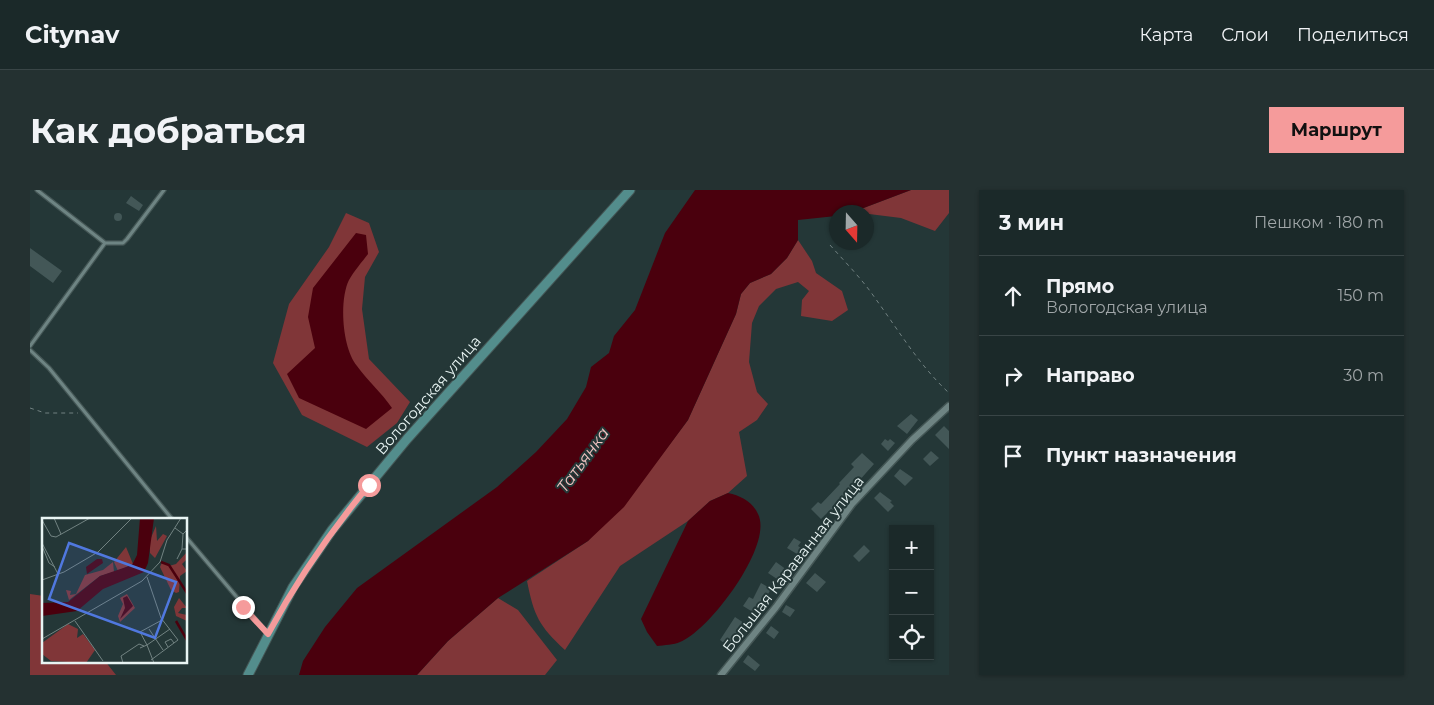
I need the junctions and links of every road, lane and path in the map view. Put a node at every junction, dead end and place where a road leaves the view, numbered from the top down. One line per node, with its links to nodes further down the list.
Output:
1 (37, 190): 4 (lane)
2 (164, 190): 4 (lane)
3 (630, 190): 13 (main road, Вологодская улица)
4 (105, 244): 6 (lane)
5 (834, 250): 7 (path)
6 (30, 348): 10 (lane)
7 (949, 393)
8 (30, 408): 10 (path)
9 (948, 408): 15 (street, Большая Караванная улица)
10 (86, 413): 11 (lane)
11 (171, 518)
12 (188, 539): 13 (lane)
13 (268, 634): 14 (main road, Вологодская улица)
14 (248, 675)
15 (721, 675)

